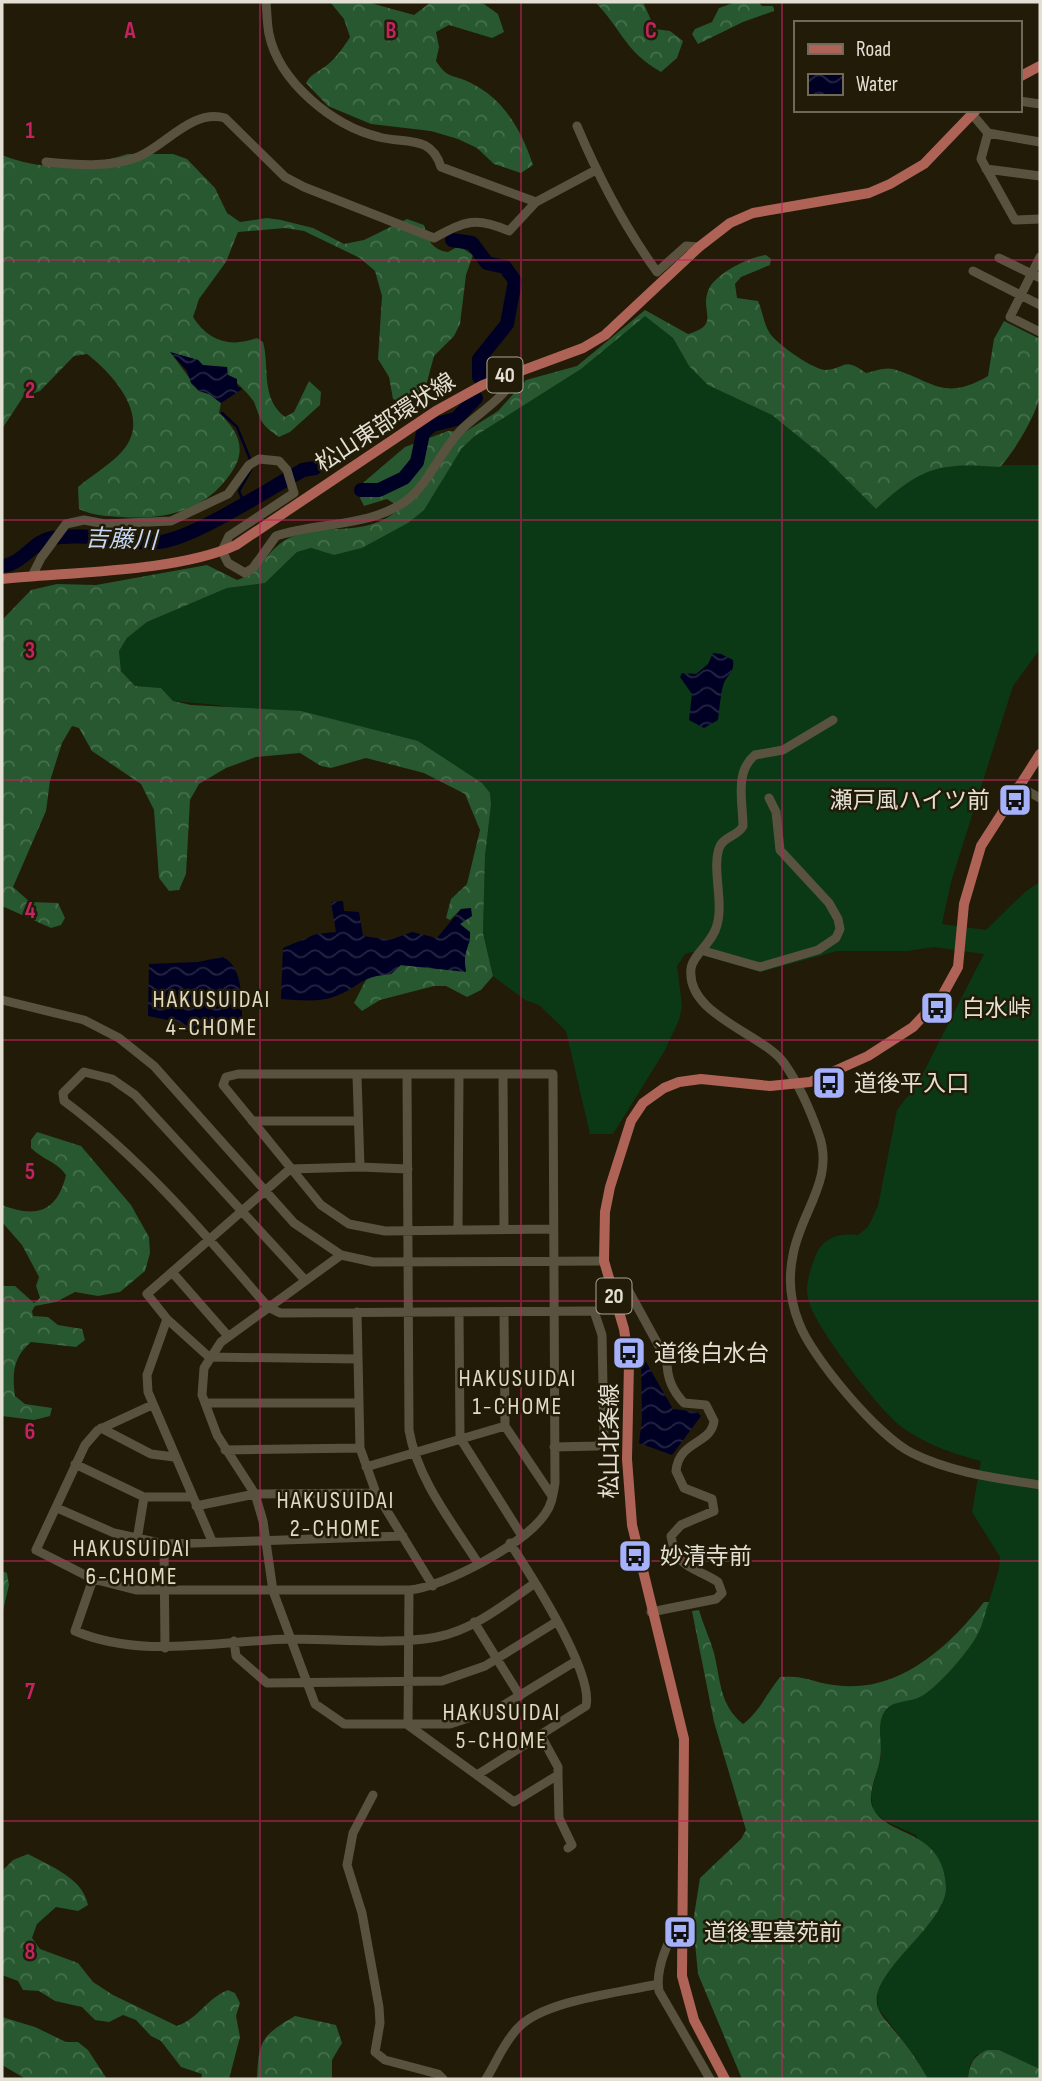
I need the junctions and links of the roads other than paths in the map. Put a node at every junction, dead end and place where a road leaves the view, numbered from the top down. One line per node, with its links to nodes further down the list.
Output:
1 (266, 2): 14 (street)
2 (1040, 66): 3 (main road)
3 (1021, 76)
4 (1021, 101): 5 (street)
5 (1040, 104)
6 (974, 112): 8 (street); 16 (main road, 松山東部環状線 / 40)
7 (578, 126): 12 (street)
8 (988, 133): 9 (street); 11 (street)
9 (1040, 142)
10 (46, 162): 14 (street)
11 (986, 169): 13 (street); 15 (street)
12 (596, 170): 14 (street); 16 (street)
13 (1040, 176)
14 (536, 202)
15 (1040, 219)
16 (699, 247): 24 (main road, 松山東部環状線 / 40)
17 (1040, 257): 20 (street)
18 (999, 258): 20 (street)
19 (972, 271): 21 (street)
20 (1036, 276): 21 (street)
21 (1021, 296): 22 (street); 23 (street)
22 (1040, 306)
23 (1040, 332)
24 (517, 370): 25 (main road, 松山東部環状線 / 40); 25 (street)
25 (222, 551): 26 (main road, 松山東部環状線 / 40); 26 (street)
26 (32, 576): 27 (main road, 松山東部環状線 / 40)
27 (2, 579)
28 (833, 720): 33 (street)
29 (1040, 754): 30 (main road, 松山北条線 / 20)
30 (1018, 786): 31 (street); 39 (main road, 松山北条線 / 20)
31 (1040, 797)
32 (769, 798): 33 (street)
33 (704, 951): 39 (street)
34 (2, 1000): 45 (street)
35 (407, 1074): 36 (street); 38 (street); 44 (street)
36 (459, 1075): 37 (street); 47 (street)
37 (503, 1075): 48 (street); 49 (street)
38 (357, 1076): 40 (street); 41 (street)
39 (795, 1086): 54 (main road, 松山北条線 / 20); 82 (street)
40 (252, 1121): 41 (street); 43 (street)
41 (358, 1121): 42 (street)
42 (360, 1167): 43 (street); 44 (street)
43 (290, 1169): 45 (street); 50 (street)
44 (408, 1169): 50 (street)
45 (266, 1190): 46 (street); 52 (street)
46 (242, 1210): 51 (street); 51 (street); 57 (street)
47 (458, 1229): 48 (street); 50 (street)
48 (504, 1229): 49 (street)
49 (553, 1229): 53 (street)
50 (409, 1231): 55 (street)
51 (209, 1238): 56 (street); 59 (street)
52 (341, 1255): 55 (street); 57 (street)
53 (553, 1261): 54 (street); 55 (street); 60 (street)
54 (604, 1261): 58 (main road, 松山北条線 / 20)
55 (408, 1262): 62 (street)
56 (172, 1272): 65 (street); 66 (street)
57 (305, 1280): 59 (street)
58 (611, 1288): 103 (main road, 松山北条線 / 20); 103 (street)
59 (268, 1307): 61 (street); 66 (street)
60 (553, 1311): 64 (street); 75 (street); 75 (street)
61 (357, 1312): 62 (street); 68 (street)
62 (408, 1312): 63 (street); 78 (street)
63 (459, 1312): 64 (street); 74 (street)
64 (504, 1312): 72 (street)
65 (167, 1319): 67 (street); 71 (street)
66 (228, 1336): 67 (street)
67 (209, 1357): 68 (street); 70 (street)
68 (358, 1359): 69 (street)
69 (358, 1403): 70 (street); 76 (street)
70 (205, 1404): 77 (street)
71 (152, 1405): 73 (street); 79 (street)
72 (505, 1426): 74 (street); 85 (street)
73 (101, 1429): 79 (street); 80 (street)
74 (460, 1438): 78 (street); 90 (street)
75 (554, 1447): 85 (street)
76 (360, 1448): 77 (street); 81 (street)
77 (225, 1450): 84 (street)
78 (412, 1452): 81 (street); 96 (street)
79 (174, 1457): 87 (street)
80 (75, 1464): 86 (street); 88 (street)
81 (366, 1467): 83 (street)
82 (1040, 1485)
83 (376, 1493): 84 (street); 89 (street)
84 (256, 1494): 87 (street); 93 (street)
85 (552, 1496): 90 (street)
86 (144, 1497): 87 (street); 91 (street)
87 (194, 1502): 92 (street)
88 (57, 1508): 91 (street); 97 (street)
89 (403, 1536): 93 (street); 99 (street)
90 (522, 1536): 94 (street)
91 (137, 1540): 95 (street)
92 (212, 1541): 93 (street); 95 (street)
93 (267, 1542): 102 (street)
94 (510, 1543): 96 (street); 98 (street)
95 (164, 1544): 101 (street)
96 (478, 1563): 99 (street)
97 (93, 1579): 101 (street); 109 (street)
98 (535, 1583): 104 (street); 105 (street)
99 (433, 1586): 100 (street)
100 (409, 1590): 102 (street); 106 (street)
101 (165, 1591): 102 (street); 109 (street)
102 (274, 1591): 107 (street)
103 (651, 1612): 121 (main road, 松山北条線 / 20)
104 (474, 1622): 106 (street); 110 (street)
105 (556, 1622): 110 (street); 111 (street)
106 (409, 1638): 107 (street); 112 (street)
107 (290, 1639): 108 (street); 113 (street)
108 (234, 1641): 109 (street); 113 (street)
109 (165, 1648)
110 (497, 1660): 112 (street); 114 (street)
111 (576, 1661): 114 (street); 116 (street)
112 (408, 1682): 113 (street); 115 (street)
113 (308, 1683): 115 (street)
114 (520, 1696): 115 (street)
115 (408, 1725): 117 (street)
116 (540, 1734): 117 (street); 118 (street)
117 (477, 1775): 118 (street)
118 (558, 1775): 120 (street)
119 (373, 1796): 123 (street)
120 (568, 1848)
121 (681, 1919): 122 (street); 126 (main road, 松山北条線 / 20)
122 (658, 1984): 124 (street); 125 (street)
123 (443, 2079)
124 (486, 2079)
125 (710, 2079)
126 (724, 2079)

